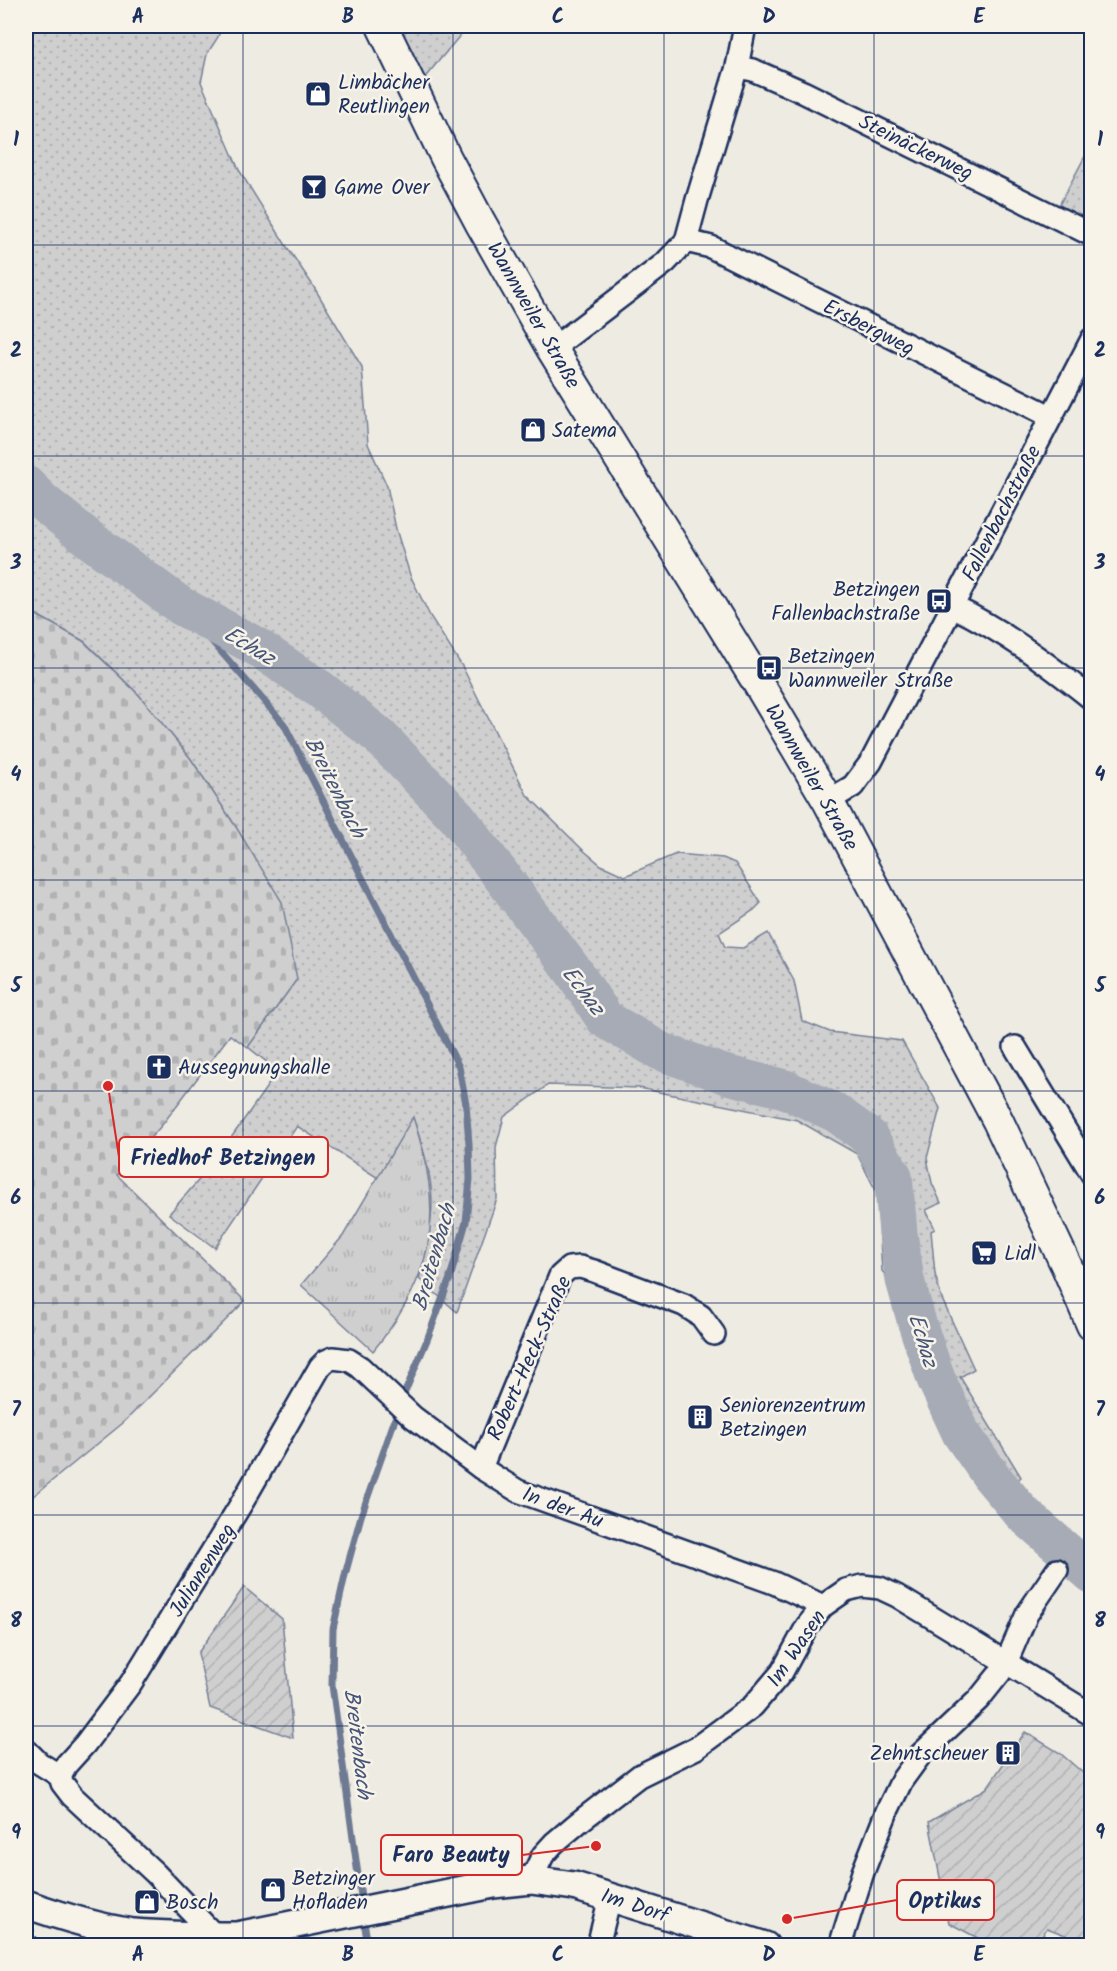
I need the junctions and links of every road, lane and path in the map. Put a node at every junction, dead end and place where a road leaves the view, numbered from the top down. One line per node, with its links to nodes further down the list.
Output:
1 (382, 26): 7 (main road, Wannweiler Straße)
2 (745, 26): 3 (street)
3 (737, 67): 4 (street, Steinäckerweg); 5 (street)
4 (1092, 235)
5 (687, 241): 7 (street); 8 (street, Ersbergweg)
6 (1092, 339): 8 (street, Fallenbachstraße)
7 (552, 348): 11 (main road, Wannweiler Straße)
8 (1050, 416): 9 (street, Fallenbachstraße)
9 (954, 607): 10 (street); 11 (street, Fallenbachstraße)
10 (1092, 699)
11 (828, 801): 14 (main road, Wannweiler Straße)
12 (1015, 1047): 13 (street)
13 (1092, 1174)
14 (1092, 1325)
15 (714, 1334): 17 (street, Robert-Heck-Straße)
16 (333, 1358): 17 (street, In der Au); 23 (street, Julianenweg)
17 (481, 1468): 19 (street, In der Au)
18 (1057, 1570): 20 (street)
19 (823, 1606): 20 (street, Im Wasen); 24 (street, Im Wasen)
20 (1006, 1663): 21 (street, Im Wasen); 31 (street)
21 (1092, 1715)
22 (26, 1750): 23 (street)
23 (60, 1776): 27 (street)
24 (531, 1880): 25 (street, Im Dorf); 27 (street, Im Dorf)
25 (610, 1897): 29 (street); 30 (street, Im Dorf)
26 (26, 1904): 28 (street, Im Dorf)
27 (215, 1936): 28 (street, Im Dorf)
28 (127, 1939)
29 (598, 1946)
30 (765, 1946)
31 (840, 1946)

